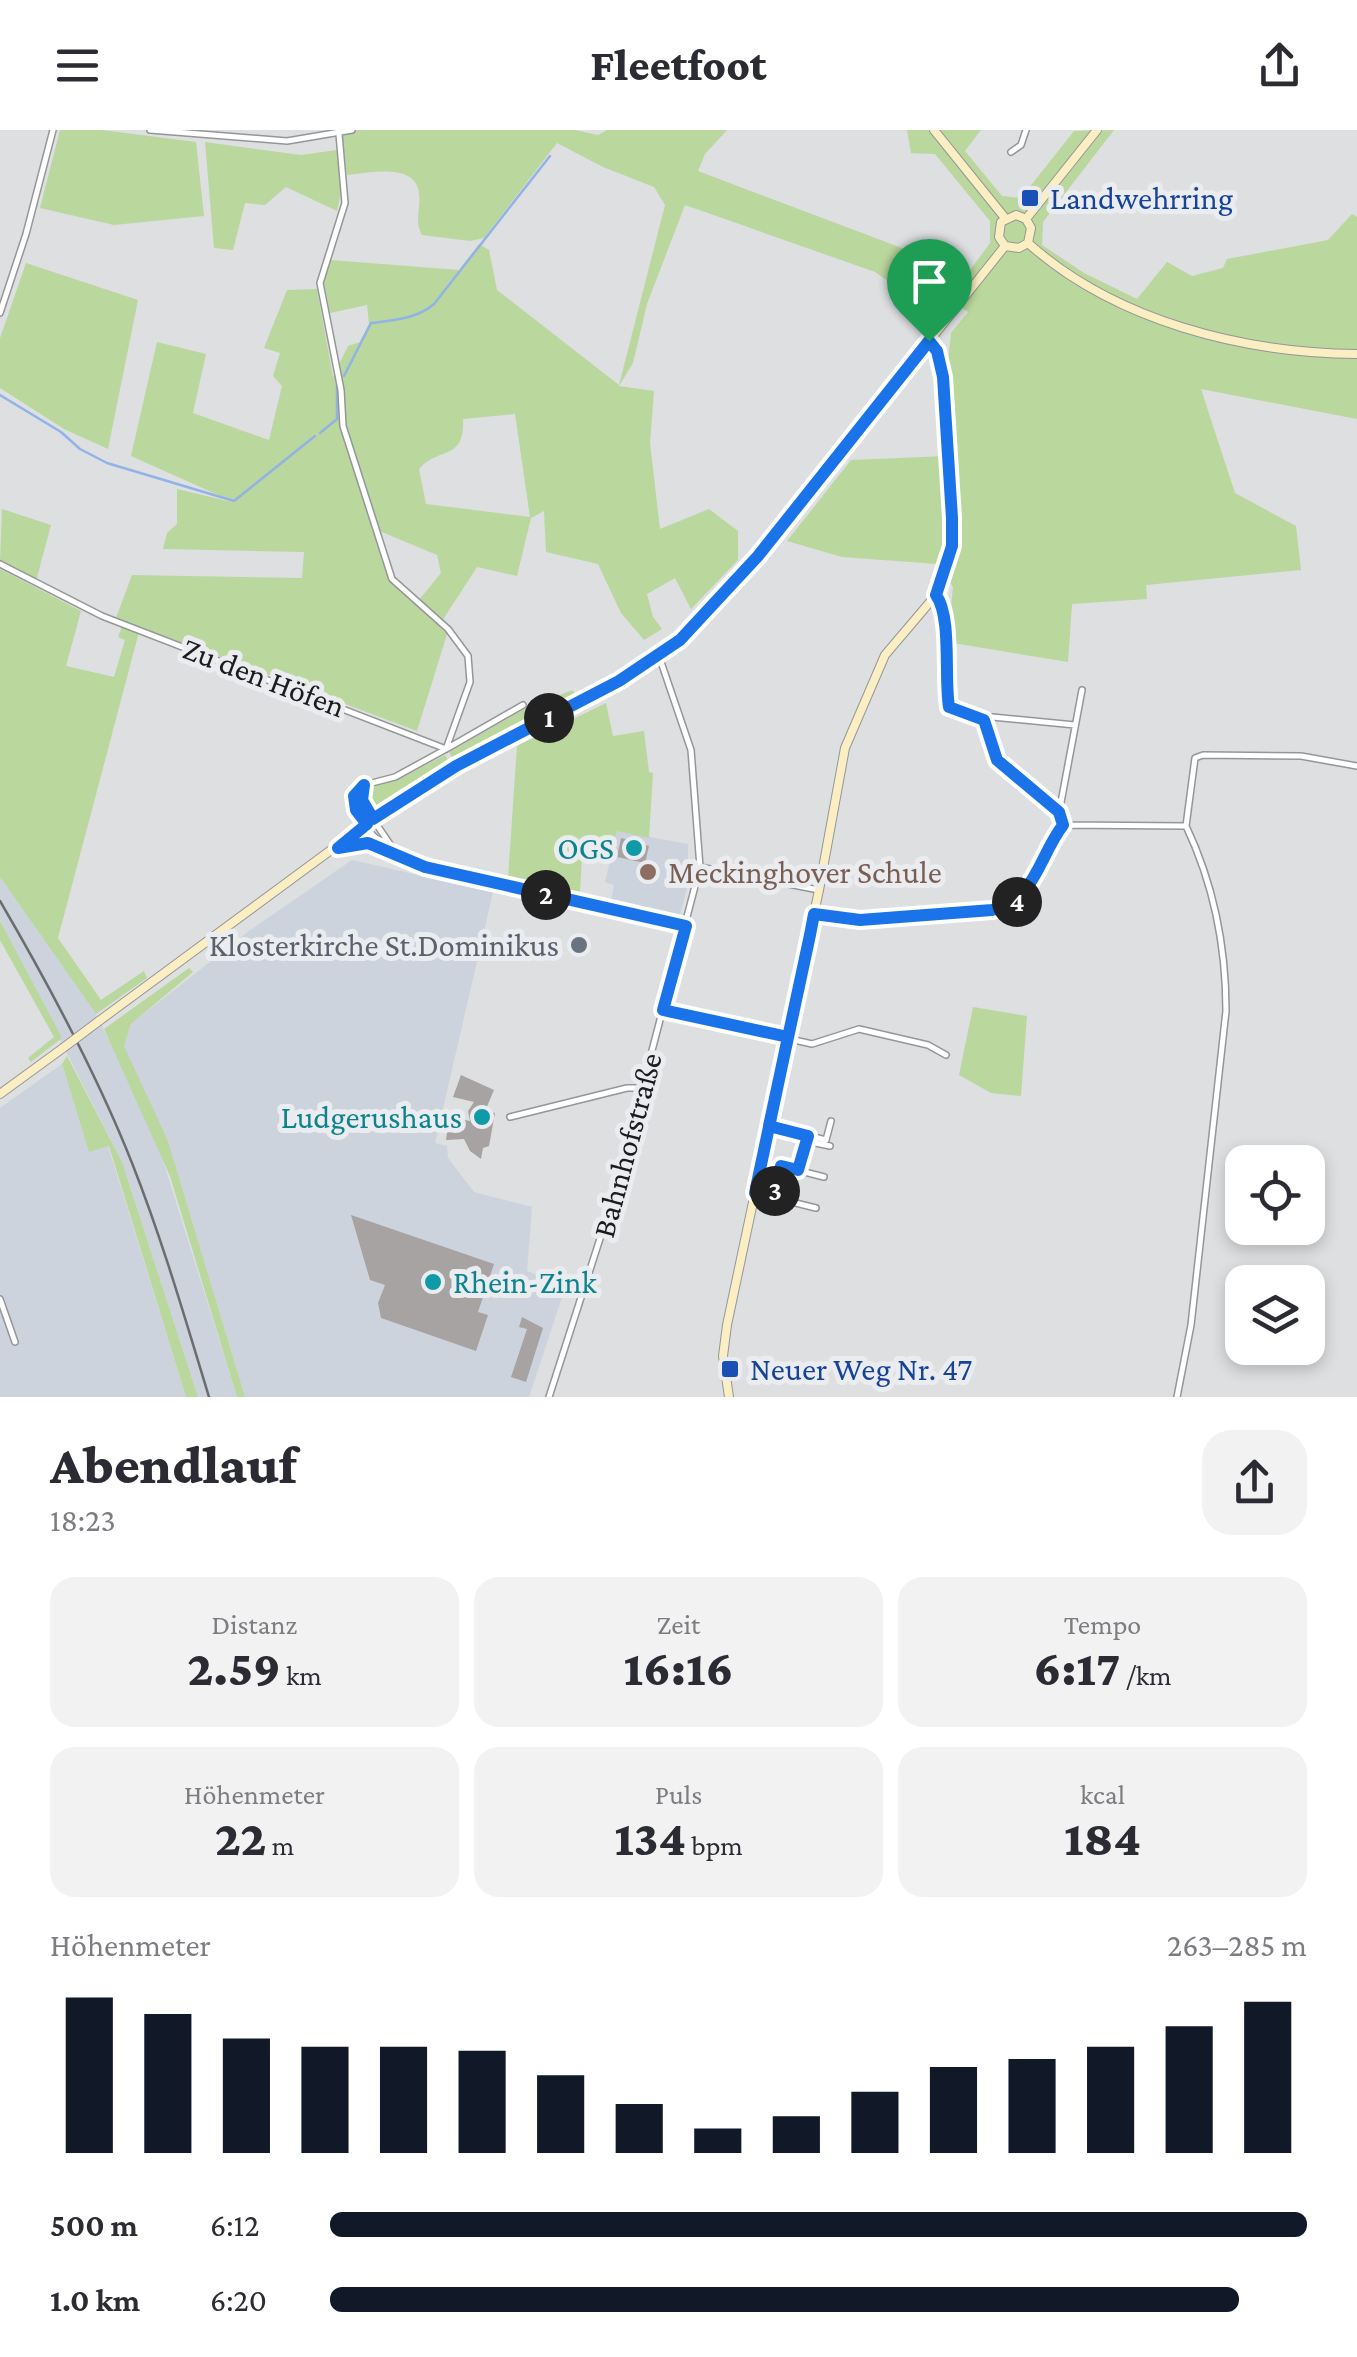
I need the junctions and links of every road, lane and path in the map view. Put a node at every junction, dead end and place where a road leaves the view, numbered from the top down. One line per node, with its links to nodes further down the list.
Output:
1 (52, 130): 13 (street)
2 (150, 130): 7 (street)
3 (352, 130): 7 (street)
4 (934, 130): 9 (main road)
5 (1026, 130): 8 (street)
6 (1097, 130): 10 (main road)
7 (339, 134): 23 (street)
8 (1012, 152)
9 (1005, 218): 10 (main road); 12 (main road)
10 (1026, 220): 11 (main road)
11 (1028, 243): 12 (main road); 15 (main road)
12 (1005, 246): 14 (main road)
13 (0, 312)
14 (929, 341): 17 (main road); 18 (main road)
15 (1357, 354)
16 (0, 564): 23 (street, Zu den Höfen)
17 (936, 595): 21 (street); 33 (main road)
18 (660, 656): 26 (main road); 32 (street, Bahnhofstraße)
19 (1082, 690): 22 (street)
20 (523, 705): 23 (street)
21 (984, 720): 22 (street); 25 (street)
22 (1076, 725): 25 (street)
23 (447, 749): 26 (street)
24 (1357, 766): 28 (street)
25 (1059, 812): 27 (street)
26 (370, 822): 29 (main road); 30 (street); 31 (street)
27 (1063, 825): 28 (street); 34 (street)
28 (1186, 826): 55 (street)
29 (338, 848): 30 (street); 40 (main road, bridge)
30 (385, 850): 31 (street)
31 (398, 856): 35 (street)
32 (700, 867): 33 (street); 35 (street, Bahnhofstraße)
33 (819, 890): 34 (main road)
34 (814, 914): 37 (main road)
35 (686, 926): 36 (street, Bahnhofstraße)
36 (663, 1010): 37 (street); 39 (street, Bahnhofstraße)
37 (788, 1037): 38 (street); 43 (main road)
38 (946, 1056)
39 (643, 1088): 41 (street); 53 (street, Bahnhofstraße)
40 (0, 1094)
41 (510, 1117)
42 (831, 1121): 44 (street)
43 (769, 1126): 44 (street); 48 (main road)
44 (807, 1138): 45 (street); 46 (street)
45 (830, 1146)
46 (798, 1170): 47 (street); 49 (street)
47 (824, 1177)
48 (755, 1193): 49 (street); 54 (main road)
49 (773, 1197): 50 (street)
50 (816, 1208)
51 (0, 1299): 52 (street)
52 (15, 1342)
53 (550, 1397)
54 (729, 1397)
55 (1177, 1397)

